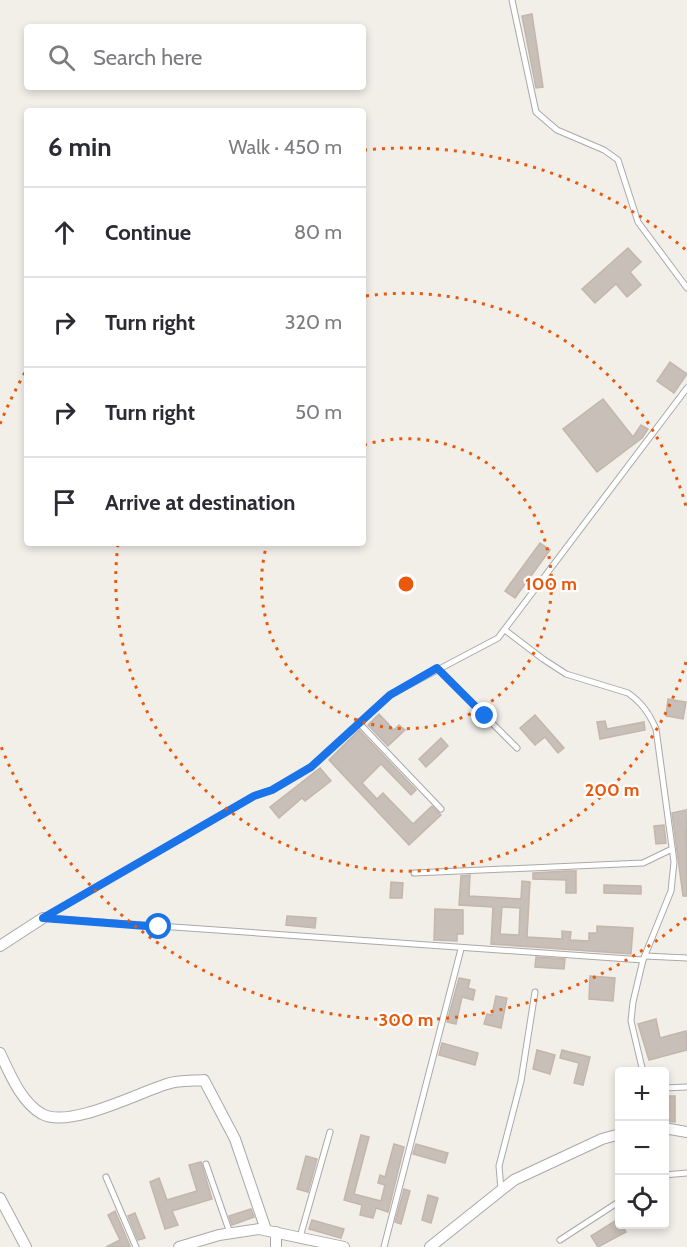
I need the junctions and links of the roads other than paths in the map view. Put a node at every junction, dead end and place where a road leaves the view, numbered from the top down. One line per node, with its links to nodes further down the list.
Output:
1 (512, 0): 2 (lane)
2 (687, 288)
3 (687, 388): 4 (lane)
4 (505, 630): 5 (lane); 9 (lane)
5 (437, 668): 6 (lane); 7 (lane)
6 (358, 722): 8 (lane); 11 (lane)
7 (517, 748)
8 (441, 809)
9 (672, 849): 10 (lane); 14 (lane)
10 (414, 873)
11 (43, 918): 12 (street); 13 (lane)
12 (0, 946)
13 (461, 949): 14 (lane); 41 (lane)
14 (644, 958): 15 (lane); 18 (lane)
15 (687, 958)
16 (536, 992): 29 (lane)
17 (0, 1053): 32 (street)
18 (641, 1067)
19 (687, 1087): 20 (lane)
20 (669, 1088)
21 (669, 1129): 23 (street)
22 (330, 1132): 34 (lane)
23 (687, 1132)
24 (615, 1135): 29 (street)
25 (206, 1164): 33 (lane)
26 (687, 1173): 27 (lane)
27 (669, 1175)
28 (106, 1177): 37 (lane)
29 (501, 1189): 42 (street)
30 (0, 1198): 36 (street)
31 (615, 1204): 35 (lane)
32 (271, 1231): 33 (street); 34 (street); 39 (street)
33 (230, 1233): 38 (street)
34 (300, 1237): 40 (street)
35 (560, 1240)
36 (26, 1247)
37 (136, 1247)
38 (179, 1247)
39 (276, 1247)
40 (344, 1247)
41 (384, 1247)
42 (430, 1247)

